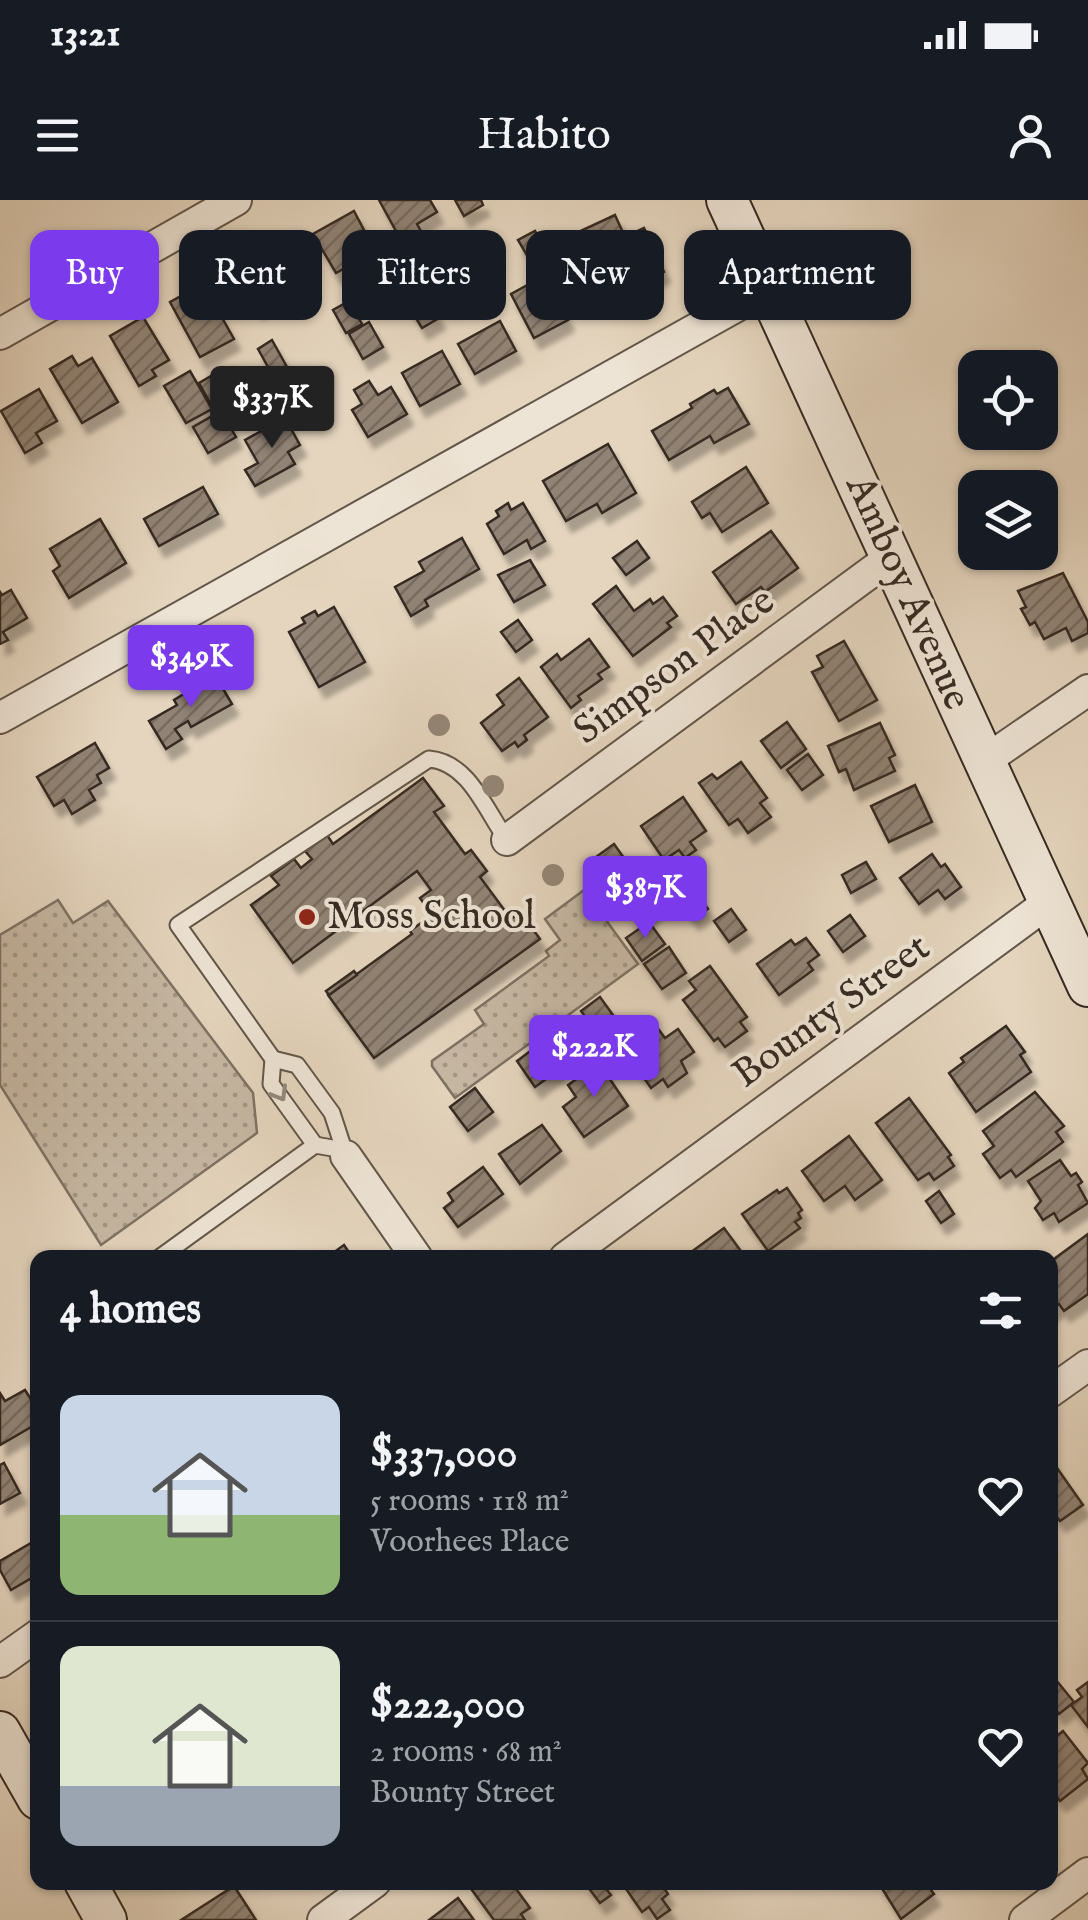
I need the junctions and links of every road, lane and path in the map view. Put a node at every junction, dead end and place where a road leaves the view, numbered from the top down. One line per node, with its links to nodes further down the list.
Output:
1 (236, 200): 6 (street)
2 (727, 200): 3 (street, Amboy Avenue)
3 (741, 230)
4 (712, 320): 9 (street)
5 (783, 320): 7 (street, Amboy Avenue)
6 (0, 334)
7 (890, 558): 10 (street, Amboy Avenue); 11 (street, Simpson Place)
8 (1088, 690): 10 (street)
9 (0, 718)
10 (983, 762): 12 (street, Amboy Avenue)
11 (507, 840): 14 (lane)
12 (1049, 902): 13 (street, Amboy Avenue); 19 (street, Bounty Street)
13 (1083, 961)
14 (272, 1059): 15 (lane, one-way to 15); 16 (lane)
15 (315, 1145): 16 (lane); 17 (lane)
16 (346, 1156): 18 (street)
17 (170, 1250)
18 (411, 1250)
19 (577, 1250)
20 (1088, 1364): 21 (street)
21 (1058, 1386)
22 (30, 1641): 23 (street)
23 (0, 1662)
24 (0, 1732): 25 (street)
25 (30, 1785)
26 (1088, 1872): 31 (street)
27 (89, 1890): 29 (street)
28 (364, 1890): 30 (street)
29 (106, 1920)
30 (323, 1920)
31 (1025, 1920)

